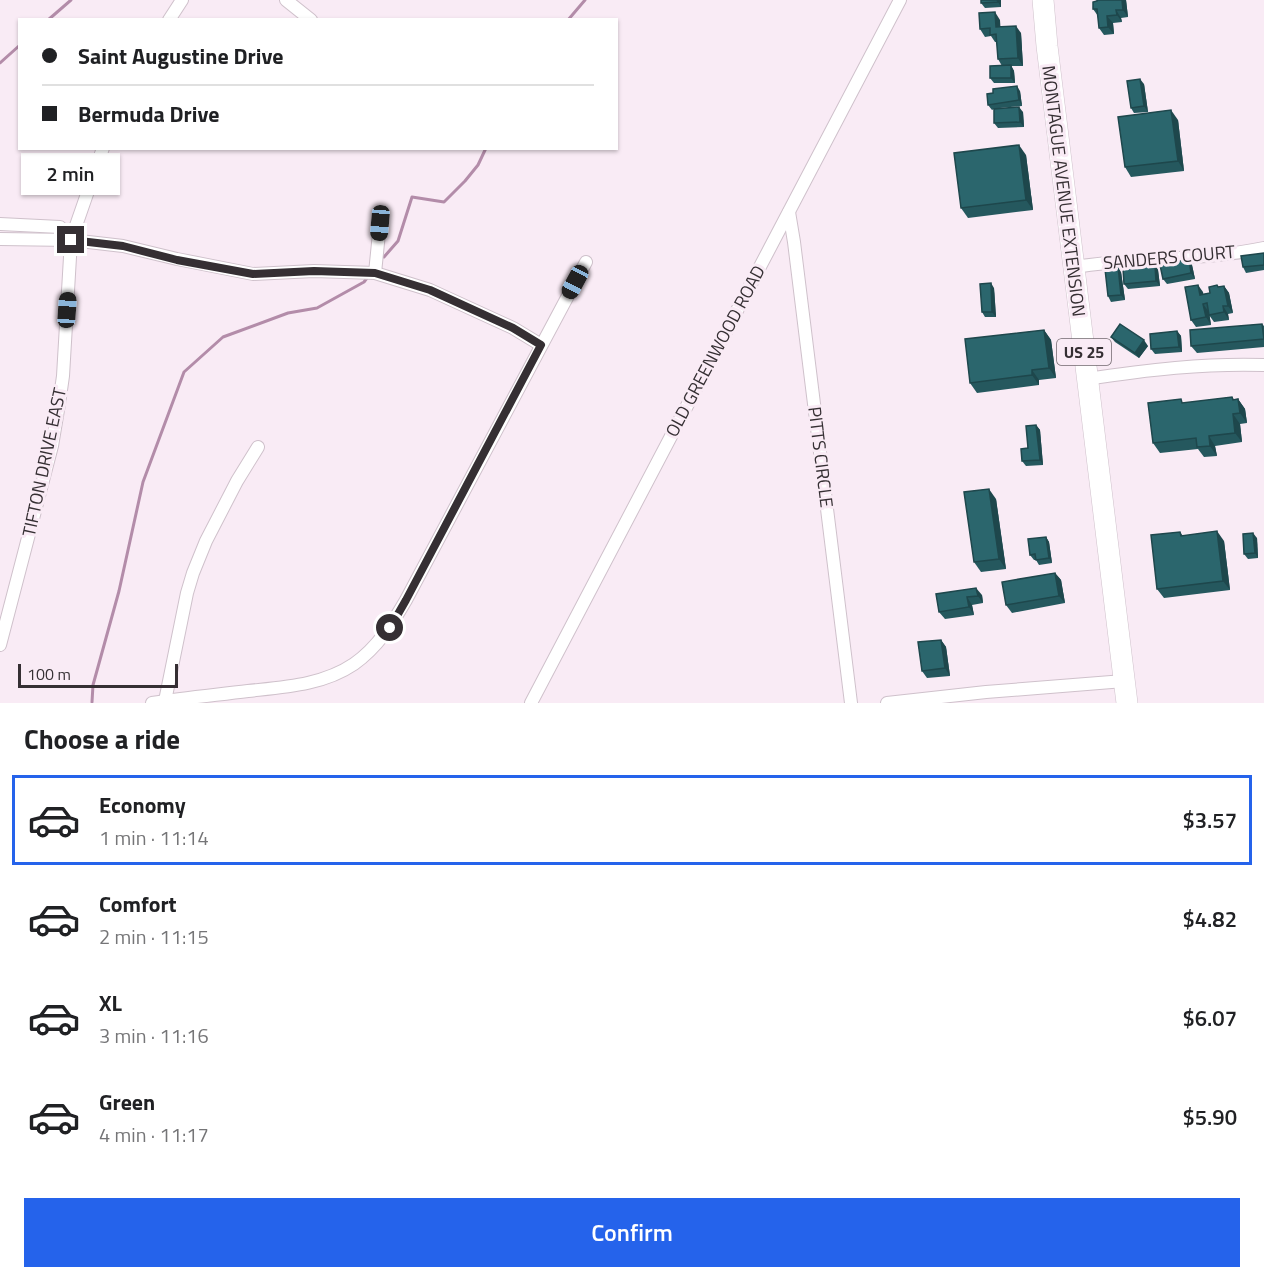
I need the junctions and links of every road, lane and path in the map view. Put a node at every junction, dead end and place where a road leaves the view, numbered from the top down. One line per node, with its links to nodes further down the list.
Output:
1 (182, 0): 5 (street)
2 (286, 0): 6 (street)
3 (900, 0): 8 (street, OLD GREENWOOD ROAD)
4 (1043, 0): 15 (highway, MONTAGUE AVENUE EXTENSION / US 25)
5 (171, 18)
6 (308, 18)
7 (102, 150): 12 (street, TIFTON DRIVE EAST)
8 (789, 212): 25 (street, OLD GREENWOOD ROAD); 26 (street, PITTS CIRCLE)
9 (380, 223): 16 (street)
10 (0, 224): 12 (street)
11 (0, 239): 12 (street)
12 (71, 240): 16 (street); 21 (street, TIFTON DRIVE EAST)
13 (1264, 248): 15 (street, SANDERS COURT)
14 (586, 262): 17 (street)
15 (1074, 267): 19 (highway, MONTAGUE AVENUE EXTENSION / US 25)
16 (375, 273): 17 (street)
17 (541, 345): 23 (street)
18 (1264, 365): 19 (street)
19 (1088, 379): 22 (highway, MONTAGUE AVENUE EXTENSION / US 25)
20 (258, 447): 23 (street)
21 (0, 645)
22 (1124, 681): 27 (street); 28 (highway, MONTAGUE AVENUE EXTENSION / US 25)
23 (165, 701): 24 (street)
24 (152, 703)
25 (531, 703)
26 (851, 703)
27 (887, 703)
28 (1127, 703)

